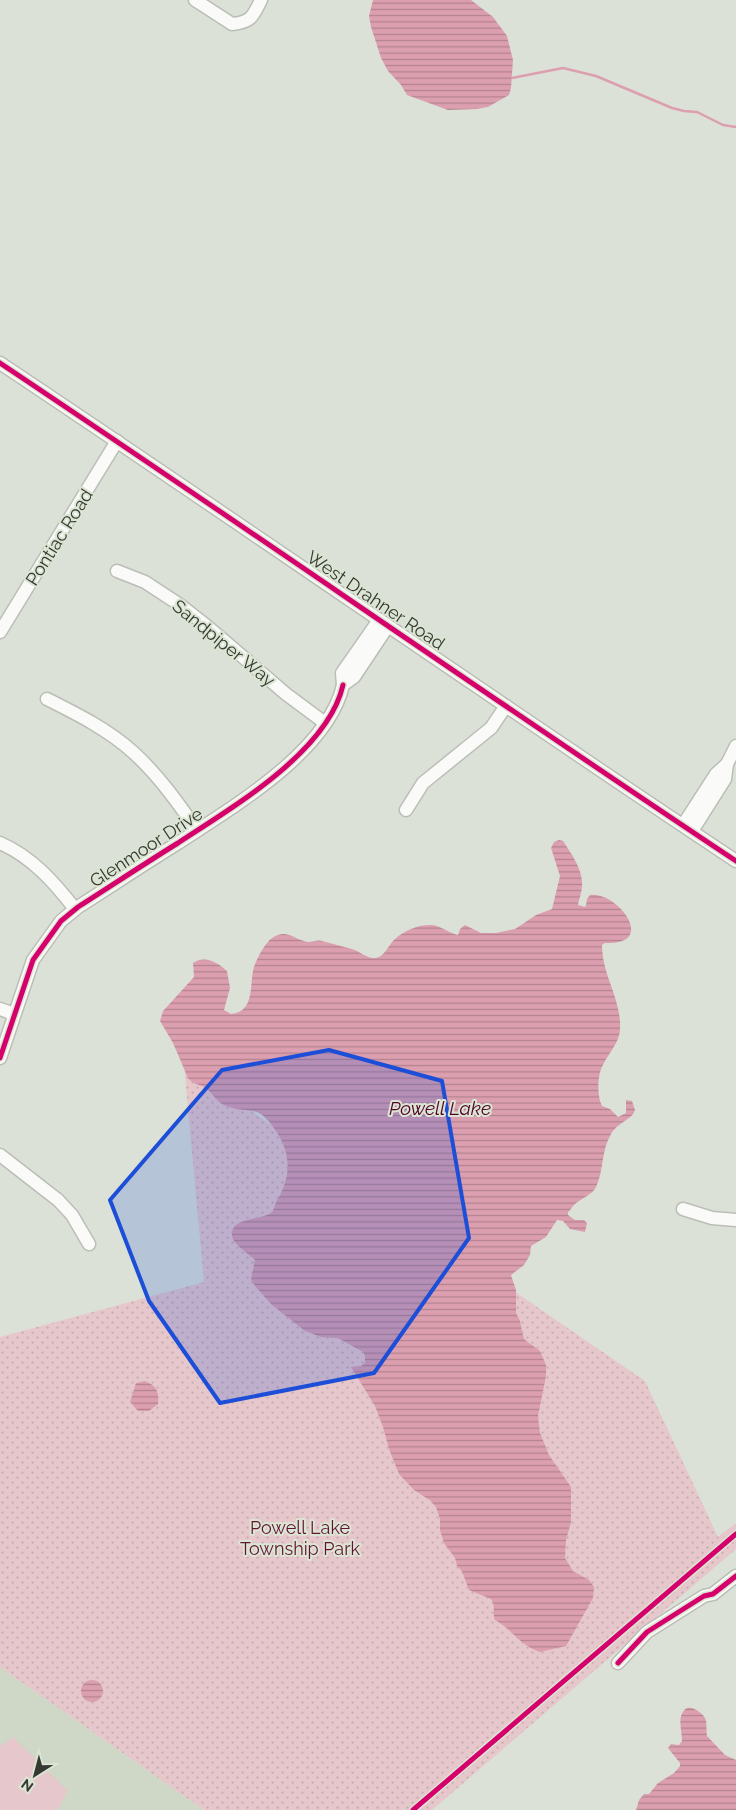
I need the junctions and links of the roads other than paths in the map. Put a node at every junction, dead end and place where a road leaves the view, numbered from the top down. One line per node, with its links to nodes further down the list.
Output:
1 (195, 0): 2 (street)
2 (261, 0)
3 (0, 363): 4 (street, West Drahner Road)
4 (117, 441): 6 (street, West Drahner Road); 7 (street, Pontiac Road)
5 (117, 571): 10 (street, Sandpiper Way)
6 (383, 623): 9 (street, West Drahner Road); 10 (street, Glenmoor Drive)
7 (0, 632)
8 (47, 699): 14 (street)
9 (506, 706): 12 (street); 13 (street, West Drahner Road)
10 (325, 723): 14 (street, Glenmoor Drive)
11 (736, 746): 13 (street)
12 (406, 810)
13 (687, 828): 16 (street, West Drahner Road)
14 (197, 830): 17 (street, Glenmoor Drive)
15 (0, 843): 17 (street)
16 (736, 861)
17 (76, 909): 19 (street, Glenmoor Drive)
18 (0, 1009): 19 (street)
19 (14, 1014): 20 (street, Glenmoor Drive)
20 (0, 1058)
21 (0, 1155): 24 (street)
22 (683, 1209): 23 (street)
23 (736, 1220)
24 (89, 1244)
25 (736, 1576): 26 (street)
26 (618, 1663)

